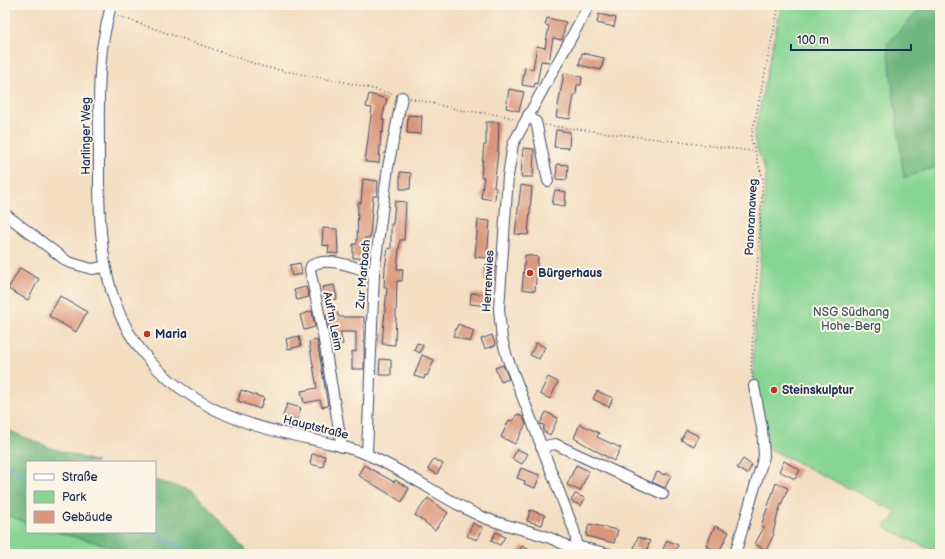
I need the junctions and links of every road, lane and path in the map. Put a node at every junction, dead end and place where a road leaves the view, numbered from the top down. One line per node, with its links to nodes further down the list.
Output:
1 (590, 5): 5 (street, Herrenwies)
2 (779, 5): 12 (path, Panoramaweg)
3 (110, 9): 4 (path); 10 (street, Harlinger Weg)
4 (402, 97): 5 (path); 11 (street, Zur Marbach)
5 (526, 118): 6 (street); 14 (street, Herrenwies)
6 (538, 126): 7 (path); 8 (street)
7 (752, 151)
8 (548, 181)
9 (5, 214): 10 (street)
10 (104, 267): 13 (street, Hauptstraße)
11 (374, 273): 13 (street, Auf'm Leim); 15 (street, Zur Marbach)
12 (754, 386): 19 (street)
13 (342, 446): 15 (street, Hauptstraße)
14 (541, 447): 16 (street); 17 (street, Herrenwies)
15 (367, 454): 17 (street, Hauptstraße)
16 (664, 494)
17 (576, 550): 18 (street, Hauptstraße)
18 (610, 554)
19 (735, 554)

